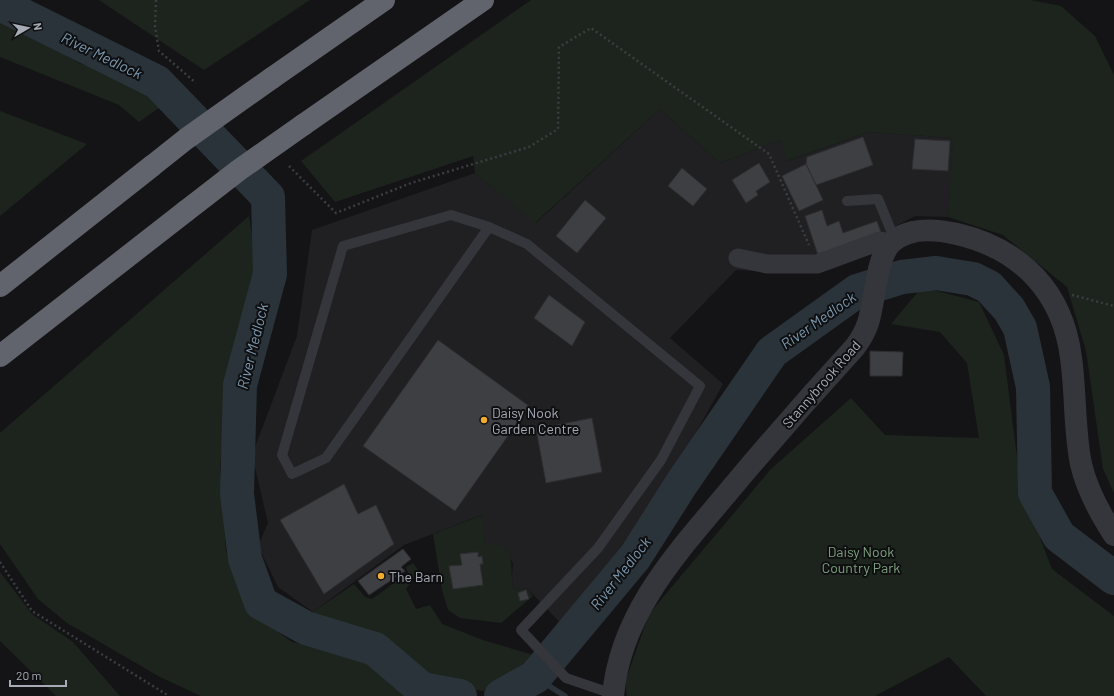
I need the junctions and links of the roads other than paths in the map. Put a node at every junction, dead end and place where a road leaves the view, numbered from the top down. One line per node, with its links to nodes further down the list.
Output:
1 (384, 0): 7 (highway, bridge)
2 (482, 0): 8 (highway, bridge)
3 (847, 201): 5 (lane)
4 (489, 227): 4 (lane); 10 (lane)
5 (890, 245): 6 (street); 9 (street); 10 (street, Stannybrook Road)
6 (738, 258)
7 (0, 286)
8 (0, 356)
9 (1114, 535)
10 (613, 695)

